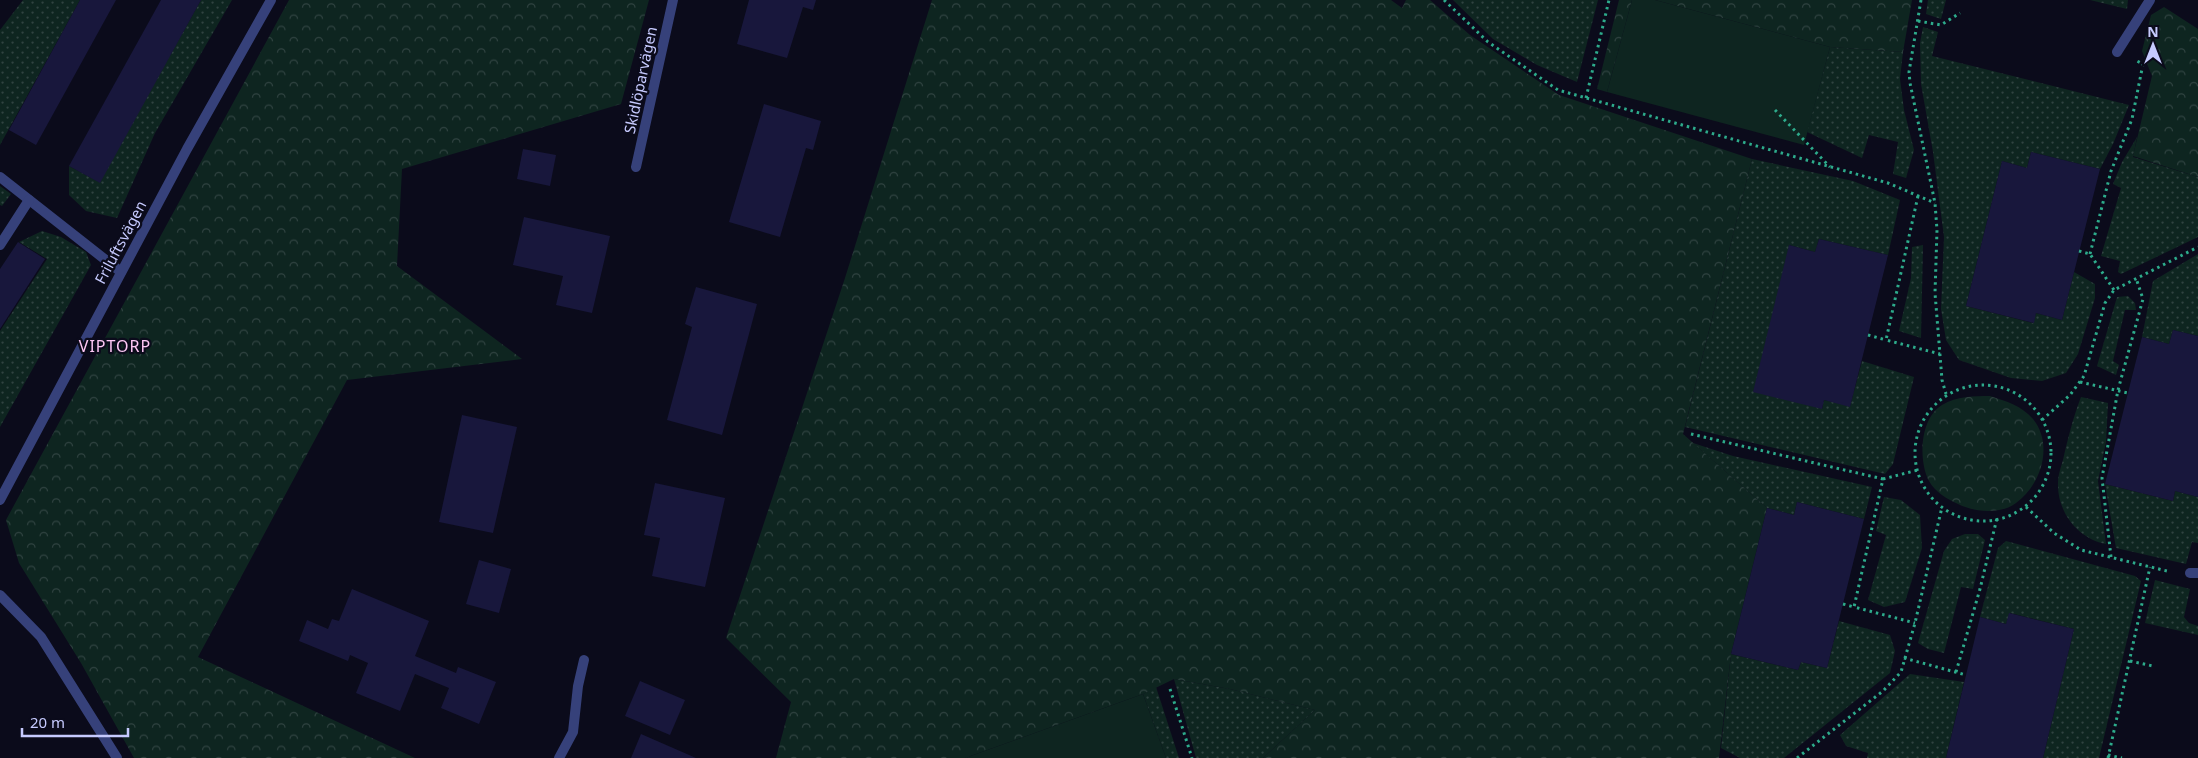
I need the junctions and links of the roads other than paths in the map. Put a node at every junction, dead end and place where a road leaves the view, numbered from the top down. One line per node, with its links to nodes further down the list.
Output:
1 (271, 0): 9 (street, Friluftsvägen)
2 (673, 0): 5 (street, Skidlöparvägen)
3 (2150, 0): 4 (street)
4 (2117, 52)
5 (636, 167)
6 (0, 178): 7 (street)
7 (29, 200): 8 (street); 9 (street)
8 (0, 245)
9 (121, 272): 10 (street, Friluftsvägen)
10 (0, 500)
11 (0, 595): 13 (street)
12 (584, 660): 14 (street)
13 (117, 758)
14 (559, 758)

